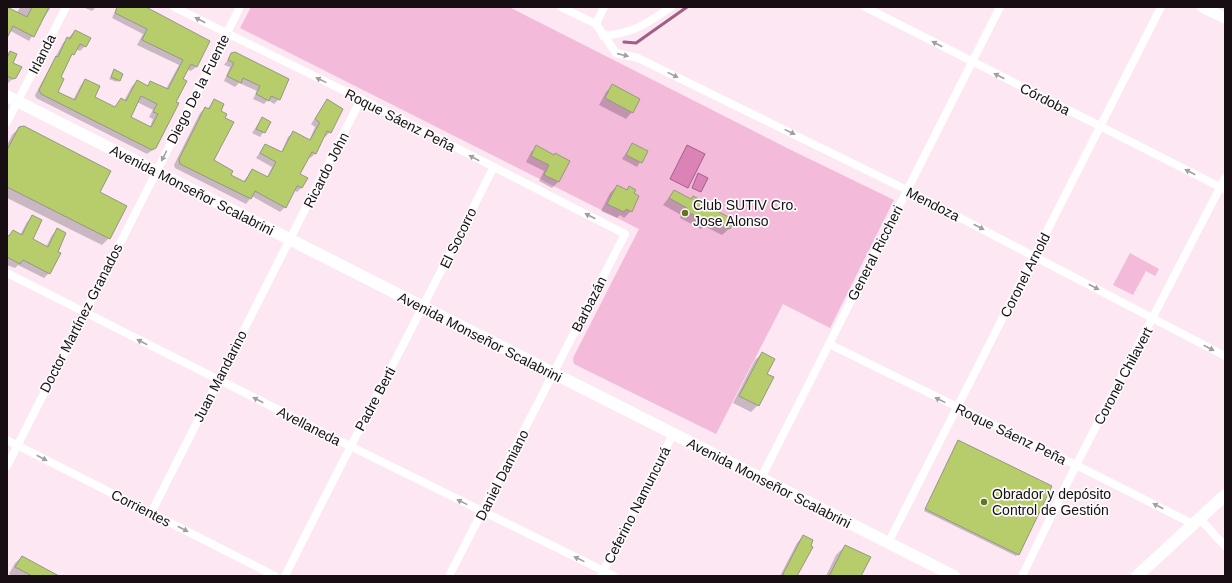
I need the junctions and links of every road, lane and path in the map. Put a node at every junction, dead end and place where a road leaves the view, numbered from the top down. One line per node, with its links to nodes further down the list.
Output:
1 (66, 7): 18 (street, Irlanda)
2 (174, 7): 13 (street, Roque Sáenz Peña, one-way to 2)
3 (240, 7): 13 (street, Diego De la Fuente)
4 (561, 7): 12 (street)
5 (604, 7): 12 (street)
6 (671, 7): 14 (street)
7 (866, 7): 15 (street, Córdoba, one-way to 7)
8 (1000, 7): 15 (street, General Riccheri)
9 (1161, 7): 20 (street, Coronel Arnold)
10 (1202, 7): 11 (street)
11 (1225, 18)
12 (596, 24): 14 (street, Mendoza)
13 (226, 34): 17 (street, Roque Sáenz Peña, one-way to 13); 22 (street, Diego De la Fuente, one-way to 22)
14 (603, 36): 25 (street, Mendoza, one-way to 25)
15 (972, 62): 20 (street, Córdoba, one-way to 15); 25 (street, General Riccheri)
16 (7, 96): 18 (main road, Avenida Monseñor Scalabrini)
17 (361, 99): 21 (street, Roque Sáenz Peña, one-way to 17); 27 (street, Ricardo John)
18 (18, 102): 19 (street, Irlanda); 22 (main road, Avenida Monseñor Scalabrini)
19 (7, 122)
20 (1101, 127): 24 (street, Córdoba, one-way to 20); 28 (street, Coronel Arnold)
21 (493, 168): 26 (street, Roque Sáenz Peña, one-way to 21); 30 (street, El Socorro)
22 (156, 171): 27 (main road, Avenida Monseñor Scalabrini); 31 (street, Doctor Martínez Granados)
23 (1225, 178): 24 (street, Coronel Chilavert)
24 (1223, 188): 32 (street, Coronel Chilavert)
25 (907, 190): 28 (street, Mendoza, one-way to 28); 33 (street, General Riccheri)
26 (625, 234): 35 (street, Barbazán)
27 (290, 240): 30 (main road, Avenida Monseñor Scalabrini); 36 (street, Juan Mandarino)
28 (1035, 256): 32 (street, Mendoza, one-way to 32); 37 (street, Coronel Arnold)
29 (7, 273): 31 (street, Avellaneda)
30 (423, 308): 35 (main road, Avenida Monseñor Scalabrini); 41 (street, Padre Berti)
31 (84, 313): 36 (street, Avellaneda, one-way to 31); 40 (street, Doctor Martínez Granados)
32 (1153, 319): 34 (street, Mendoza, one-way to 34); 42 (street, Coronel Chilavert)
33 (829, 344): 37 (street, Roque Sáenz Peña, one-way to 33); 44 (street, General Riccheri)
34 (1225, 356)
35 (554, 374): 38 (main road, Avenida Monseñor Scalabrini); 46 (street, Daniel Damiano)
36 (217, 380): 41 (street, Avellaneda, one-way to 36); 47 (street, Juan Mandarino)
37 (958, 408): 42 (street, Roque Sáenz Peña); 49 (street, Coronel Arnold)
38 (673, 434): 44 (main road, Avenida Monseñor Scalabrini); 51 (street, Ceferino Namuncurá)
39 (7, 440): 40 (street, Corrientes)
40 (17, 446): 43 (street, Doctor Martínez Granados); 47 (street, Corrientes, one-way to 47)
41 (350, 446): 46 (street, Avellaneda, one-way to 41); 53 (street, Padre Berti)
42 (1076, 465): 48 (street, Roque Sáenz Peña, one-way to 42); 57 (street, Coronel Chilavert)
43 (7, 466)
44 (761, 478): 49 (main road, Avenida Monseñor Scalabrini)
45 (1225, 495): 48 (main road)
46 (483, 512): 51 (street, Avellaneda, one-way to 46); 54 (street, Daniel Damiano)
47 (151, 513): 52 (street, Corrientes, one-way to 52)
48 (1196, 521): 50 (street, Roque Sáenz Peña); 58 (main road)
49 (888, 543): 56 (main road, Avenida Monseñor Scalabrini)
50 (1225, 546)
51 (602, 573): 55 (street, Avellaneda)
52 (275, 576)
53 (285, 576)
54 (449, 576)
55 (614, 576)
56 (954, 576)
57 (1022, 576)
58 (1137, 576)

